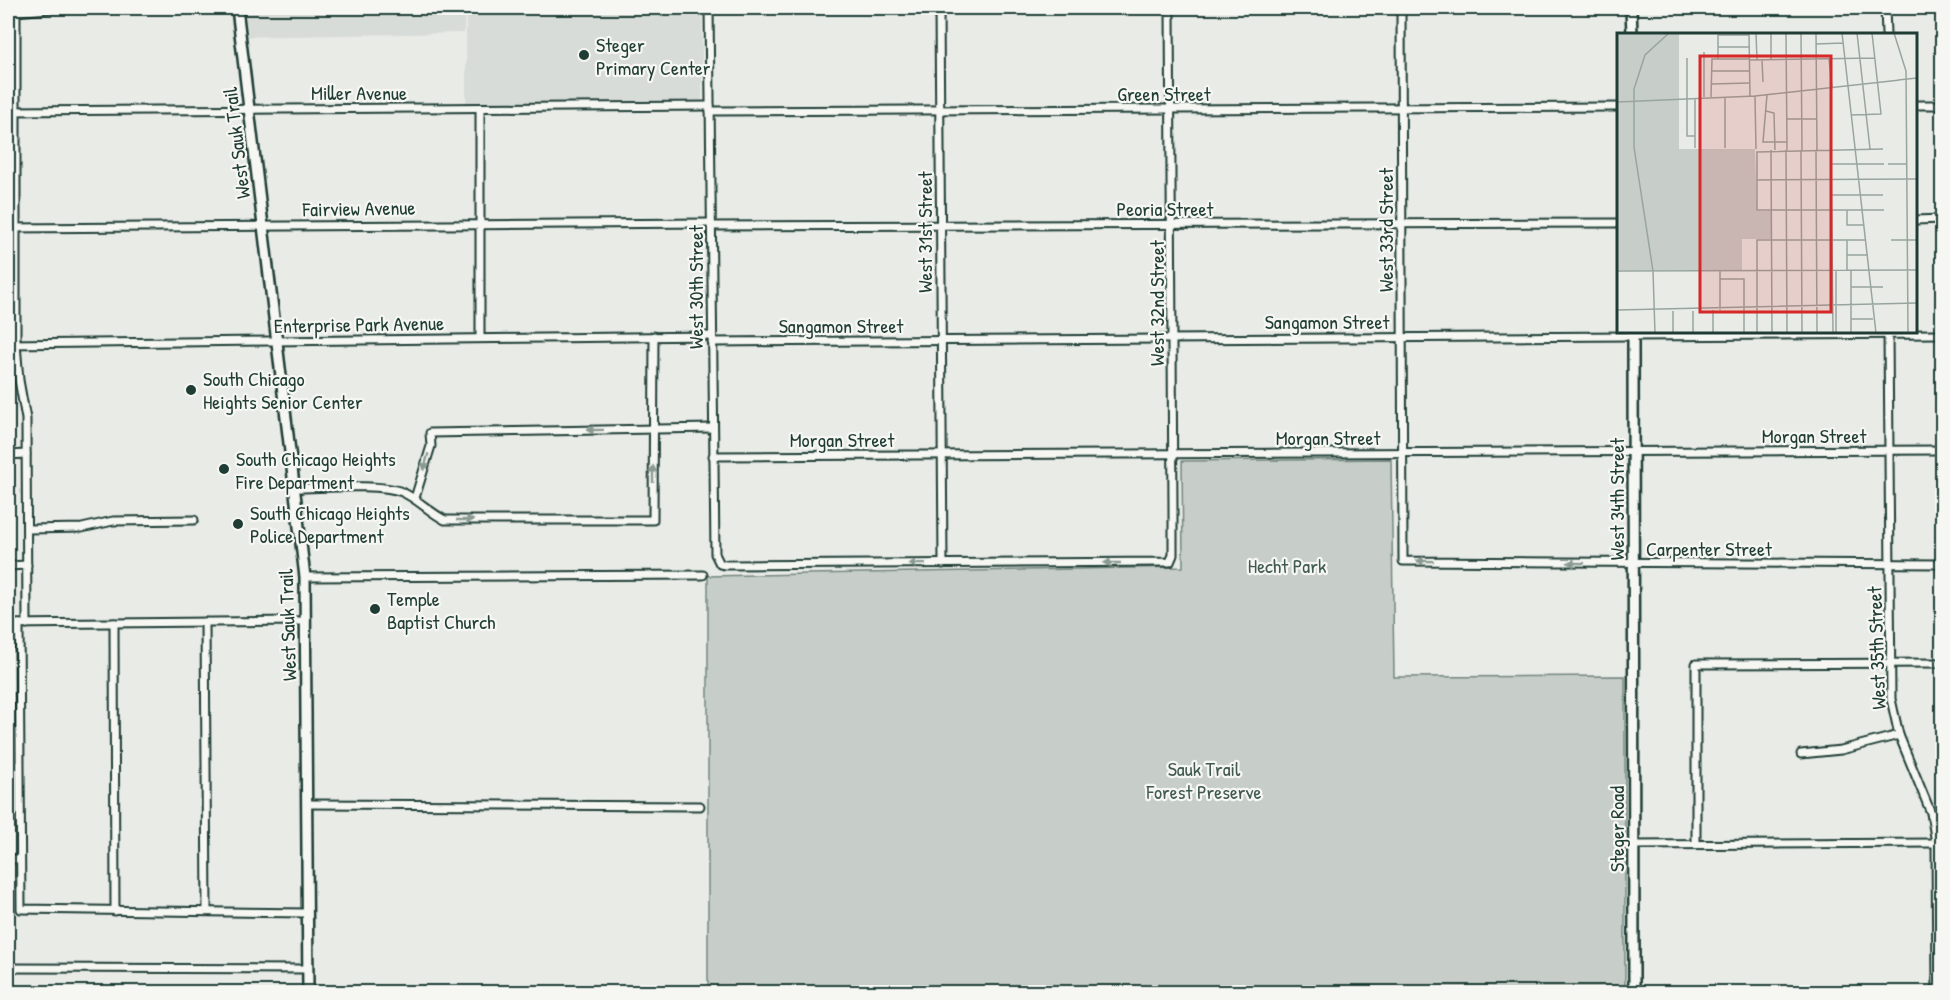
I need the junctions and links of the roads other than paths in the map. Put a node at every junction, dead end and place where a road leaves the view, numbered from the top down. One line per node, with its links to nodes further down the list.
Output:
1 (59, 8): 9 (street)
2 (237, 8): 16 (main road, West Sauk Trail)
3 (709, 8): 18 (street, West 30th Street)
4 (939, 8): 22 (street, West 31st Street)
5 (1170, 8): 19 (street, West 32nd Street)
6 (1401, 8): 15 (street, West 33rd Street)
7 (1632, 8): 10 (main road)
8 (1886, 8): 11 (street)
9 (16, 10): 20 (street)
10 (1632, 33)
11 (1886, 33)
12 (1917, 105): 13 (street)
13 (1942, 105)
14 (1617, 107): 15 (street, Green Street)
15 (1401, 108): 19 (street, Green Street); 28 (street, West 33rd Street)
16 (250, 109): 17 (street, Miller Avenue); 20 (street, Miller Avenue); 29 (main road, West Sauk Trail)
17 (480, 109): 18 (street, Miller Avenue); 25 (street)
18 (710, 109): 22 (street, Green Street); 30 (street, West 30th Street)
19 (1171, 109): 22 (street, Green Street); 27 (street, West 32nd Street)
20 (17, 110): 21 (street, Miller Avenue); 33 (street)
21 (8, 111)
22 (940, 112): 31 (street, West 31st Street)
23 (1942, 219): 24 (street)
24 (1917, 220)
25 (480, 223): 29 (street, Fairview Avenue); 30 (street, Fairview Avenue); 39 (street)
26 (1617, 223): 28 (street, Peoria Street)
27 (1172, 224): 28 (street, Peoria Street); 31 (street, Peoria Street); 40 (street, West 32nd Street)
28 (1401, 224): 38 (street, West 33rd Street)
29 (264, 225): 33 (street, Fairview Avenue); 43 (main road, West Sauk Trail)
30 (711, 225): 31 (street, Peoria Street); 41 (street, West 30th Street)
31 (941, 226): 42 (street, West 31st Street)
32 (8, 228): 33 (street, Fairview Avenue)
33 (17, 228): 45 (street)
34 (1888, 333): 35 (street, Sangamon Street); 36 (street, Sangamon Street); 49 (street, West 35th Street)
35 (1633, 334): 38 (street, Sangamon Street); 50 (main road, West 34th Street)
36 (1942, 334)
37 (654, 336): 39 (street, Enterprise Park Avenue); 41 (street, Enterprise Park Avenue); 47 (street)
38 (1402, 337): 40 (street, Sangamon Street); 53 (street, West 33rd Street)
39 (480, 338): 43 (street, Enterprise Park Avenue)
40 (1172, 338): 42 (street, Sangamon Street); 52 (street, West 32nd Street)
41 (712, 339): 42 (street, Sangamon Street); 46 (street, West 30th Street)
42 (941, 341): 55 (street, West 31st Street)
43 (275, 342): 45 (street, Enterprise Park Avenue); 57 (main road, West Sauk Trail)
44 (8, 344): 45 (street, Enterprise Park Avenue)
45 (16, 344): 51 (street)
46 (713, 428): 47 (street); 56 (street, West 30th Street)
47 (653, 429): 58 (street, one-way to 58); 58 (street, one-way to 47)
48 (1942, 450): 49 (street, Morgan Street)
49 (1889, 451): 50 (street, Morgan Street); 66 (street, West 35th Street)
50 (1634, 452): 53 (street, Morgan Street); 63 (main road, West 34th Street)
51 (26, 454): 54 (street); 60 (street)
52 (1173, 454): 53 (street, Morgan Street); 55 (street, Morgan Street); 62 (street, West 32nd Street, one-way to 62)
53 (1403, 454): 61 (street, West 33rd Street)
54 (8, 455)
55 (942, 455): 56 (street, Morgan Street); 62 (street, West 31st Street)
56 (713, 456): 62 (street, West 30th Street, one-way to 56)
57 (295, 488): 58 (street); 69 (main road, West Sauk Trail)
58 (415, 498)
59 (194, 520): 60 (street)
60 (28, 529): 65 (street)
61 (1403, 561): 63 (street, Carpenter Street, one-way to 61)
62 (943, 564)
63 (1634, 564): 66 (street, Carpenter Street); 78 (main road, West 34th Street)
64 (1942, 564): 66 (street, Carpenter Street)
65 (27, 565): 67 (street); 75 (street)
66 (1890, 565): 76 (street, West 35th Street)
67 (8, 566)
68 (703, 575): 69 (street)
69 (305, 577): 70 (main road, West Sauk Trail)
70 (306, 621): 71 (street); 81 (main road, West Sauk Trail)
71 (205, 622): 72 (street); 90 (street)
72 (114, 623): 75 (street); 89 (street)
73 (8, 624): 74 (street)
74 (19, 624): 75 (street); 87 (street)
75 (27, 624)
76 (1891, 663): 77 (street); 79 (street, West 35th Street); 84 (street)
77 (1942, 663)
78 (1633, 666): 85 (main road, Steger Road)
79 (1899, 735): 80 (street); 83 (street, West 35th Street)
80 (1801, 754)
81 (308, 804): 82 (street); 91 (main road, West Sauk Trail)
82 (700, 806)
83 (1936, 843): 84 (street); 88 (street, West 35th Street)
84 (1696, 844): 85 (street)
85 (1634, 845): 95 (main road, Steger Road)
86 (8, 859): 87 (street)
87 (20, 859): 89 (street)
88 (1939, 899): 96 (street, West 35th Street)
89 (115, 911): 90 (street)
90 (207, 911): 91 (street)
91 (306, 913): 93 (main road, West Sauk Trail)
92 (8, 969): 93 (street)
93 (308, 969): 94 (main road, West Sauk Trail)
94 (308, 993)
95 (1634, 993)
96 (1937, 993)

